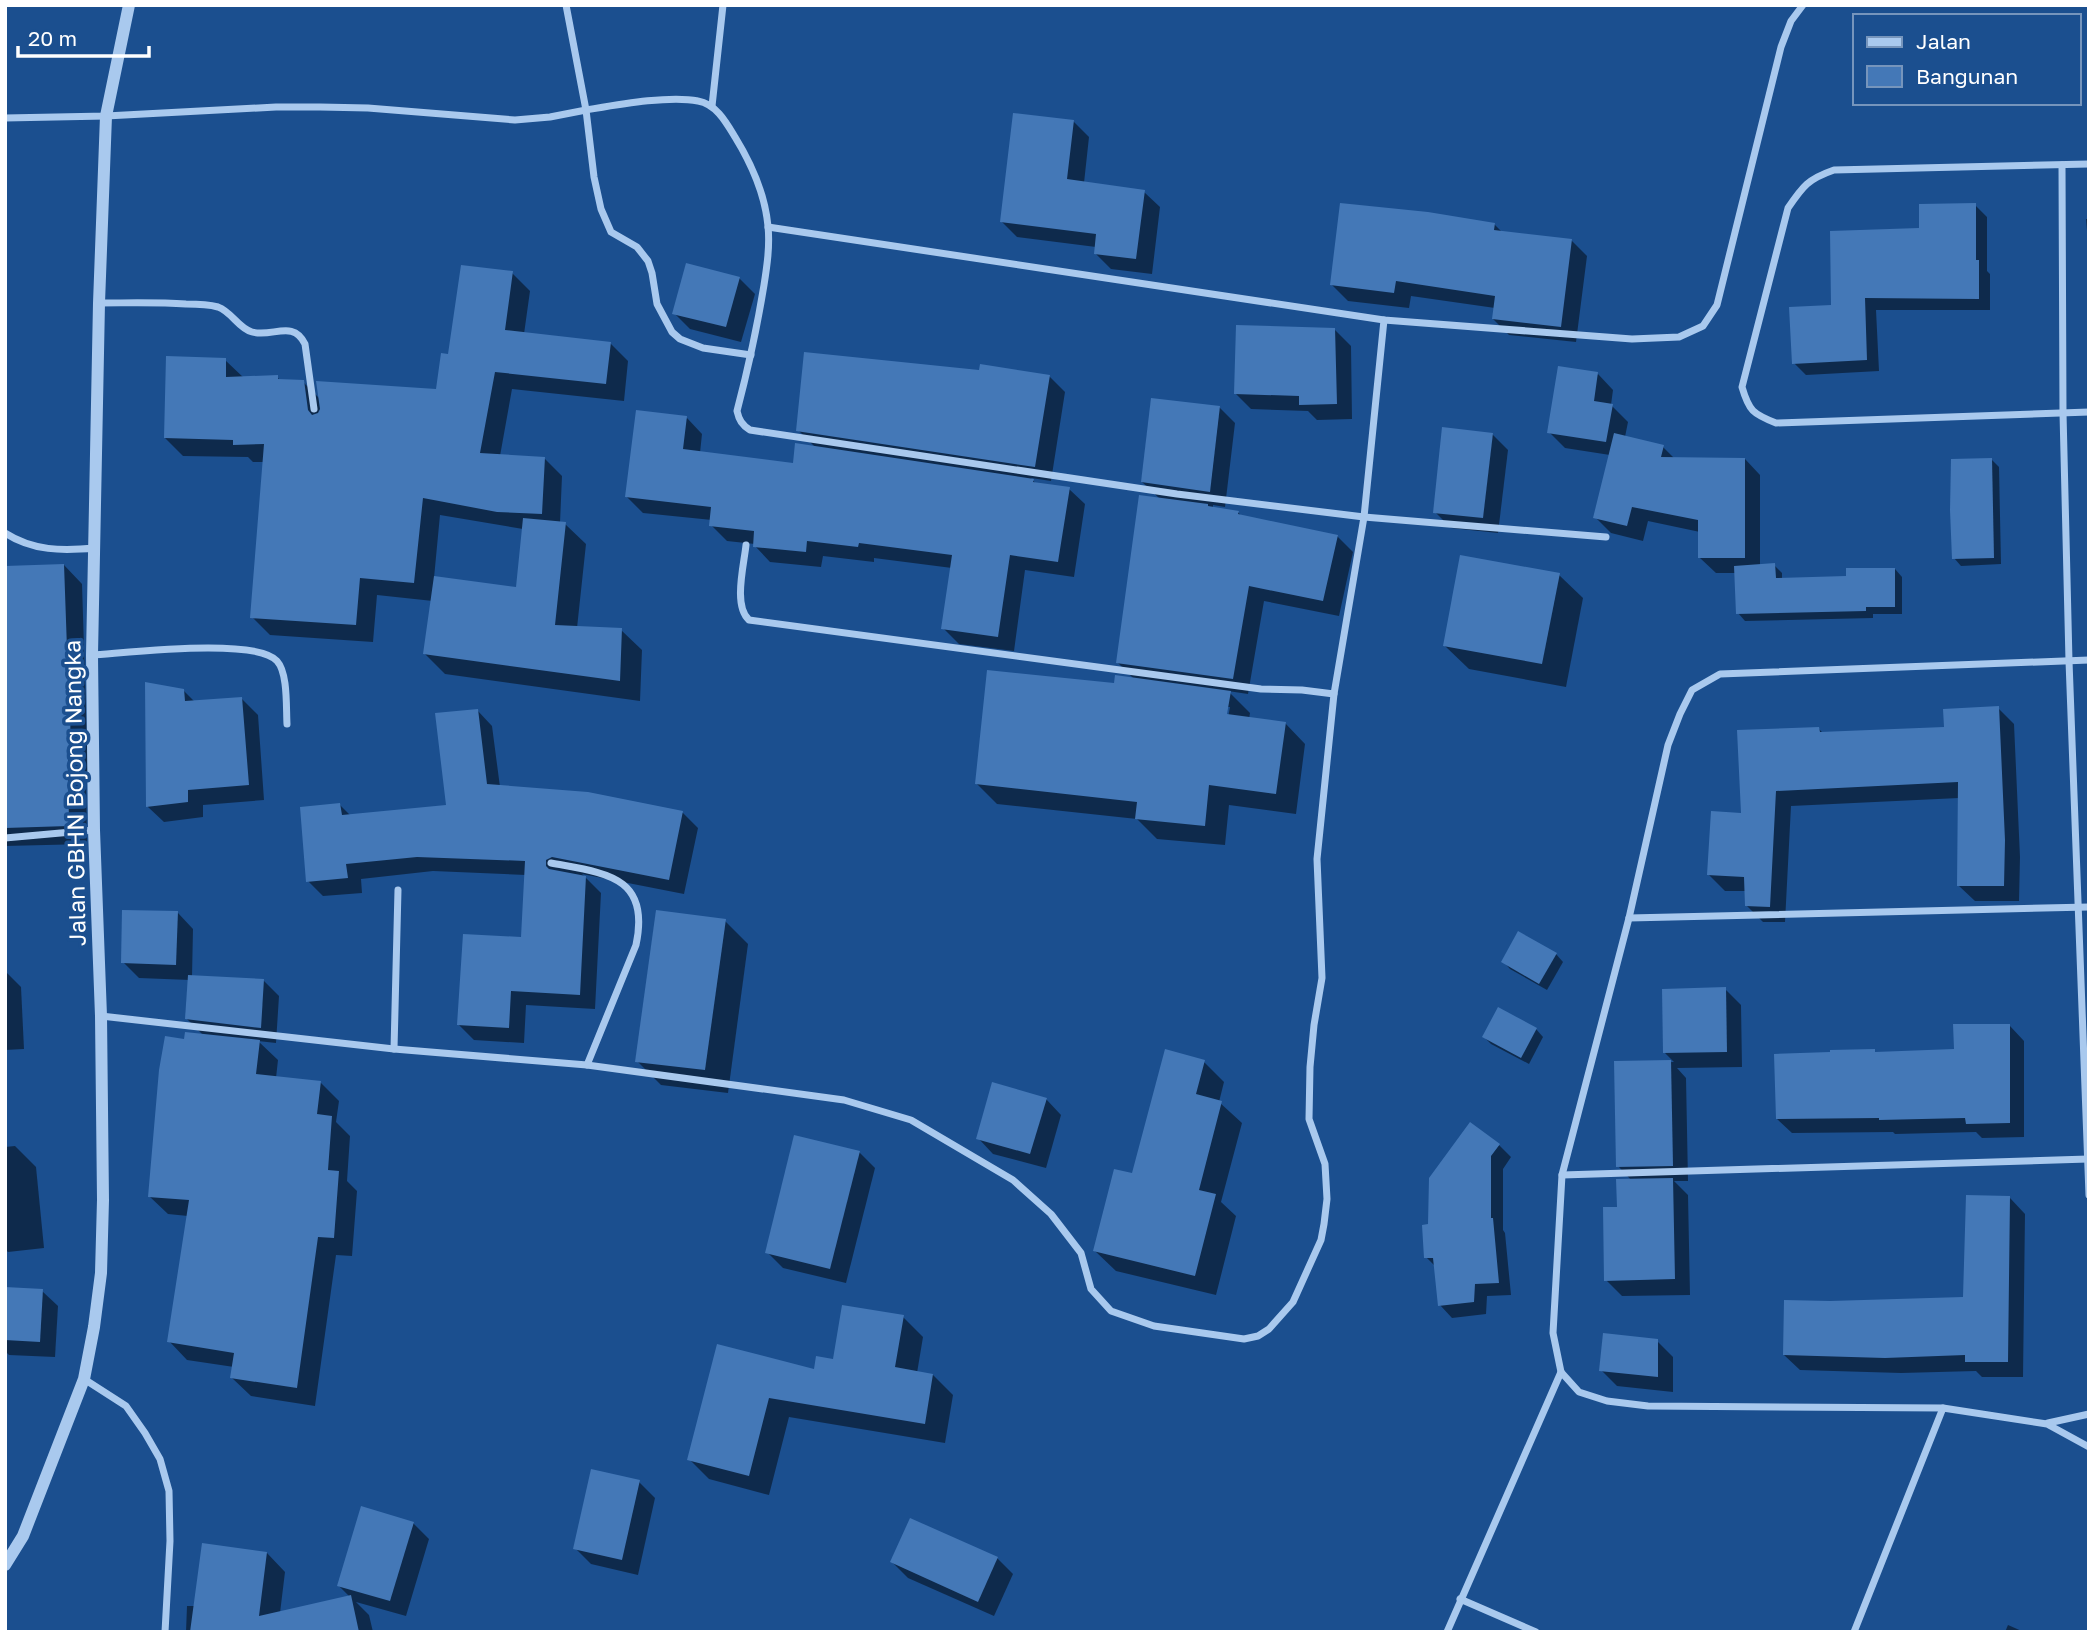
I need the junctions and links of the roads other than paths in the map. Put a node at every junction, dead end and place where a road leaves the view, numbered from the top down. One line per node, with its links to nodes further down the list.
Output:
1 (129, 5): 7 (street, Jalan GBHN Bojong Nangka)
2 (566, 5): 6 (street)
3 (723, 5): 5 (street)
4 (1804, 5): 13 (street)
5 (712, 106): 6 (street); 11 (street)
6 (586, 110): 7 (street); 14 (street)
7 (106, 116): 8 (street); 12 (street, Jalan GBHN Bojong Nangka)
8 (5, 118)
9 (2089, 164): 10 (street)
10 (2062, 165): 17 (street); 17 (street)
11 (768, 227): 13 (street); 14 (street)
12 (99, 303): 15 (street); 22 (street, Jalan GBHN Bojong Nangka)
13 (1384, 320): 18 (street)
14 (751, 355): 18 (street)
15 (314, 409)
16 (2089, 412): 17 (street)
17 (2063, 413): 25 (street)
18 (1364, 517): 20 (street); 26 (street)
19 (5, 533): 22 (street)
20 (1606, 537)
21 (746, 545): 26 (street)
22 (95, 548): 23 (street, Jalan GBHN Bojong Nangka)
23 (92, 655): 27 (street); 28 (street, Jalan GBHN Bojong Nangka)
24 (2089, 660): 25 (street)
25 (2068, 661): 33 (street); 34 (street)
26 (1334, 694): 37 (street)
27 (287, 724)
28 (94, 831): 29 (street); 35 (street, Jalan GBHN Bojong Nangka)
29 (5, 838)
30 (551, 863): 37 (street)
31 (398, 890): 36 (street)
32 (2089, 907): 33 (street)
33 (2077, 908): 34 (street); 38 (street)
34 (1629, 918): 39 (street)
35 (101, 1016): 36 (street); 42 (street, Jalan GBHN Bojong Nangka)
36 (394, 1049): 37 (street)
37 (587, 1065)
38 (2087, 1159): 39 (street); 40 (street)
39 (1562, 1175): 41 (street)
40 (2089, 1195)
41 (1561, 1372): 43 (street); 48 (street)
42 (83, 1379): 47 (street, Jalan GBHN Bojong Nangka); 49 (street)
43 (1943, 1408): 45 (street); 52 (street)
44 (2089, 1414): 45 (street)
45 (2047, 1424): 46 (street)
46 (2089, 1447)
47 (5, 1565)
48 (1460, 1598): 50 (street); 51 (street)
49 (165, 1632)
50 (1447, 1632)
51 (1536, 1632)
52 (1854, 1632)

